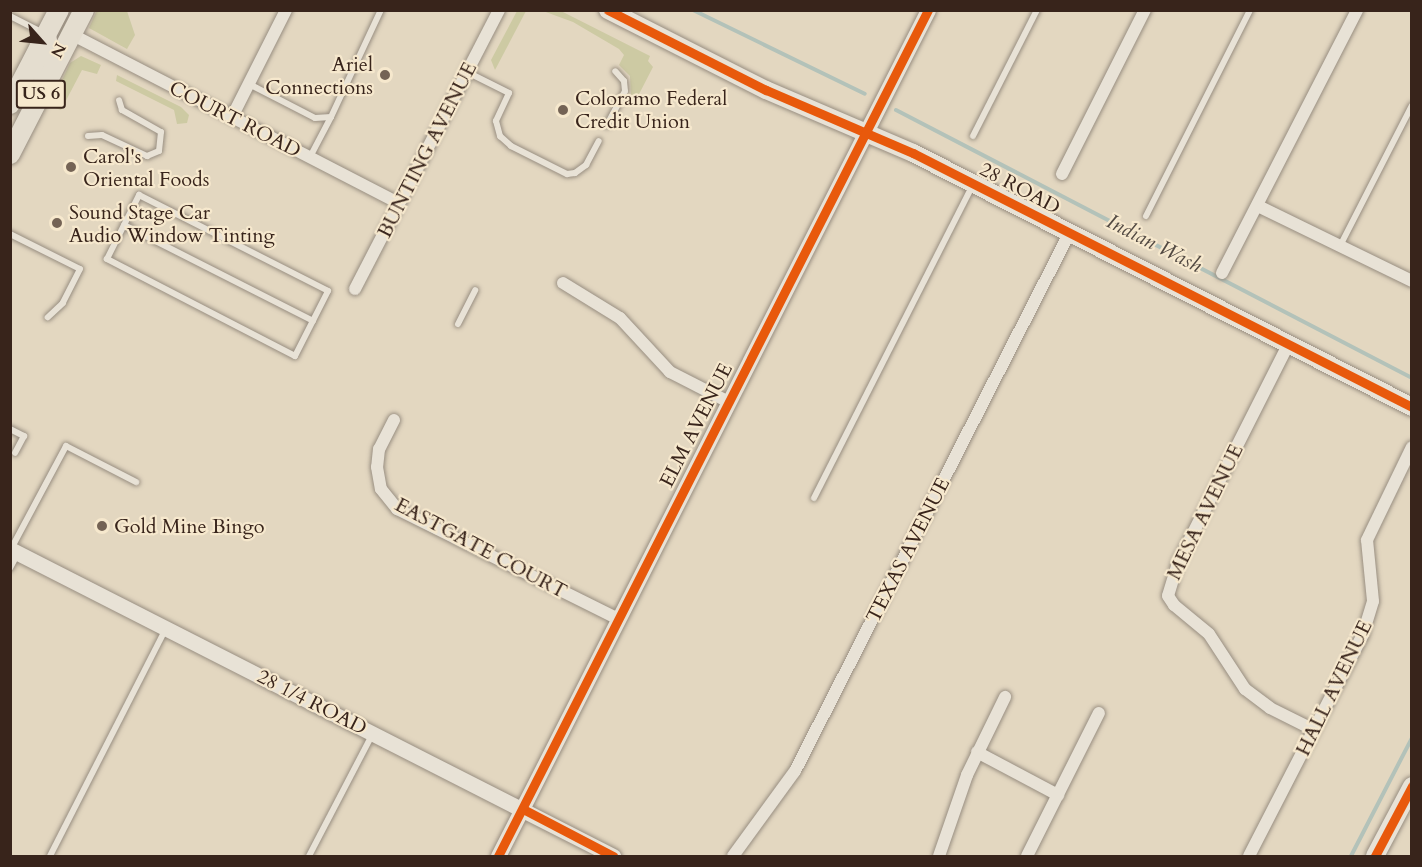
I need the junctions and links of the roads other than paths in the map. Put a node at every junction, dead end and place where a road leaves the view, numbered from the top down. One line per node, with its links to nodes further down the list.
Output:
1 (59, 10): 16 (main road, US 6)
2 (72, 10): 15 (main road)
3 (84, 10): 15 (main road, US 6)
4 (286, 10): 19 (street)
5 (381, 10): 24 (lane)
6 (499, 10): 18 (street, BUNTING AVENUE)
7 (608, 10): 13 (main road, 28 ROAD)
8 (928, 10): 26 (street, ELM AVENUE)
9 (1037, 10): 28 (lane)
10 (1145, 10): 32 (street)
11 (1250, 10): 36 (lane)
12 (1357, 10): 35 (street)
13 (629, 15): 26 (main road, 28 ROAD)
14 (10, 16): 16 (lane)
15 (71, 34): 23 (street, COURT ROAD); 30 (main road, US 6)
16 (46, 35): 21 (main road, US 6); 30 (main road)
17 (615, 71): 25 (lane)
18 (467, 72): 29 (lane); 34 (street, BUNTING AVENUE)
19 (249, 84): 23 (street); 24 (lane)
20 (119, 100): 27 (lane)
21 (10, 104)
22 (1412, 105): 40 (lane)
23 (232, 117): 31 (street, COURT ROAD)
24 (331, 117): 31 (lane)
25 (607, 125)
26 (866, 131): 33 (main road, 28 ROAD); 50 (street, ELM AVENUE)
27 (88, 136)
28 (973, 136)
29 (599, 141)
30 (14, 147)
31 (310, 157): 34 (street, COURT ROAD)
32 (1062, 174)
33 (973, 184): 39 (main road, 28 ROAD); 57 (lane)
34 (399, 203): 44 (street, BUNTING AVENUE)
35 (1258, 206): 40 (street); 41 (street)
36 (1146, 216)
37 (124, 225): 47 (lane); 47 (lane); 47 (lane)
38 (10, 234): 46 (lane)
39 (1070, 234): 49 (main road, 28 ROAD); 74 (street, TEXAS AVENUE)
40 (1340, 246): 42 (street)
41 (1222, 273)
42 (1412, 281)
43 (563, 284): 50 (street)
44 (355, 289)
45 (475, 290): 48 (lane)
46 (48, 317)
47 (313, 321)
48 (458, 324)
49 (1288, 345): 51 (main road, 28 ROAD); 64 (street, MESA AVENUE)
50 (727, 401): 60 (street, ELM AVENUE)
51 (1412, 407)
52 (393, 420): 60 (street, EASTGATE COURT)
53 (10, 429): 55 (lane)
54 (1412, 447): 64 (street, HALL AVENUE)
55 (15, 453)
56 (136, 482): 58 (lane)
57 (814, 498)
58 (13, 551): 59 (lane); 61 (street, 28 1/4 ROAD)
59 (10, 568)
60 (619, 619): 69 (street, ELM AVENUE)
61 (166, 628): 65 (street, 28 1/4 ROAD); 70 (lane)
62 (1005, 697): 66 (street)
63 (1099, 714): 68 (street)
64 (1314, 730): 77 (street, HALL AVENUE)
65 (373, 733): 69 (street, 28 1/4 ROAD); 71 (lane)
66 (976, 752): 68 (street); 75 (street)
67 (1412, 786): 78 (main road)
68 (1058, 795): 76 (street)
69 (523, 809): 72 (street, ELM AVENUE); 73 (street, 28 1/4 ROAD)
70 (50, 856)
71 (309, 856)
72 (498, 856)
73 (613, 856)
74 (733, 856)
75 (939, 856)
76 (1027, 856)
77 (1249, 856)
78 (1375, 856)

